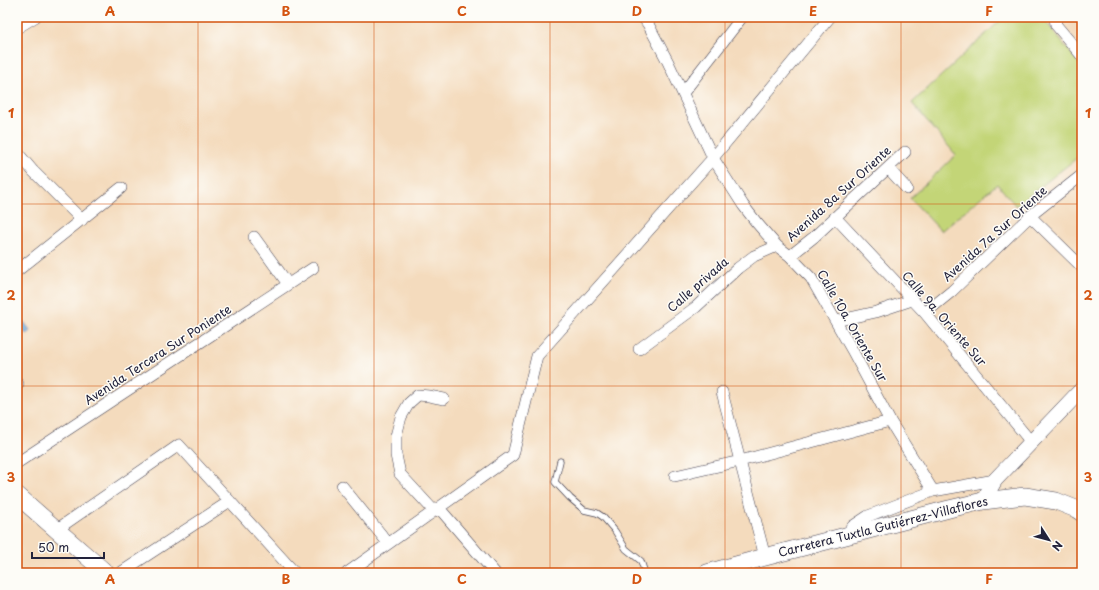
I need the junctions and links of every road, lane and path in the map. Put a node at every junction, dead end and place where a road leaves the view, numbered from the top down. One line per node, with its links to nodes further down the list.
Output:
1 (36, 17): 6 (street)
2 (643, 17): 8 (street, Calle 10a. Oriente Sur)
3 (742, 17): 8 (street)
4 (830, 17): 11 (street)
5 (1055, 17): 7 (street)
6 (17, 28)
7 (1082, 56)
8 (683, 93): 11 (street, Calle 10a. Oriente Sur)
9 (17, 152): 18 (street)
10 (905, 152): 12 (street, Avenida 8a Sur Oriente)
11 (713, 158): 20 (street, Calle 10a. Oriente Sur); 45 (street)
12 (888, 168): 15 (street); 17 (street, Avenida 8a Sur Oriente)
13 (1082, 175): 16 (street, Avenida 7a Sur Oriente)
14 (122, 188): 18 (street)
15 (907, 189)
16 (1030, 216): 22 (street); 27 (street, Avenida 7a Sur Oriente)
17 (835, 217): 21 (street, Avenida 8a Sur Oriente); 26 (street, Calle 9a. Oriente Sur)
18 (82, 220): 24 (street)
19 (254, 237): 25 (street)
20 (777, 246): 21 (street, Calle 10a. Oriente Sur); 29 (street, Calle privada)
21 (790, 256): 28 (street, Calle 10a. Oriente Sur)
22 (1082, 267)
23 (313, 268): 25 (street, Avenida Tercera Sur Poniente)
24 (17, 272)
25 (288, 284): 37 (street, Avenida Tercera Sur Poniente)
26 (912, 300): 27 (street, Calle 9a. Oriente Sur); 28 (street)
27 (925, 313): 34 (street, Calle 9a. Oriente Sur)
28 (836, 321): 33 (street, Calle 10a. Oriente Sur)
29 (640, 349)
30 (1082, 389): 34 (street)
31 (722, 392): 36 (street)
32 (444, 399): 45 (street)
33 (890, 420): 36 (street); 41 (street, Calle 10a. Oriente Sur)
34 (1031, 442): 39 (street)
35 (560, 461): 56 (lane)
36 (740, 462): 38 (street); 50 (street)
37 (17, 463)
38 (675, 476)
39 (994, 480): 41 (street); 44 (street)
40 (342, 486): 49 (street)
41 (933, 491): 48 (street)
42 (17, 496): 47 (main road)
43 (230, 501): 47 (street); 52 (street); 53 (street)
44 (983, 501): 46 (main road, Carretera Tuxtla Gutiérrez-Villaflores); 48 (main road, Carretera Tuxtla Gutiérrez-Villaflores)
45 (436, 509): 49 (street); 55 (street)
46 (1082, 513)
47 (56, 530): 51 (main road)
48 (844, 537): 50 (main road, Carretera Tuxtla Gutiérrez-Villaflores)
49 (388, 543): 54 (street)
50 (765, 557): 57 (main road, Carretera Tuxtla Gutiérrez-Villaflores)
51 (106, 573)
52 (120, 573)
53 (295, 573)
54 (347, 573)
55 (494, 573)
56 (646, 573)
57 (707, 573)

